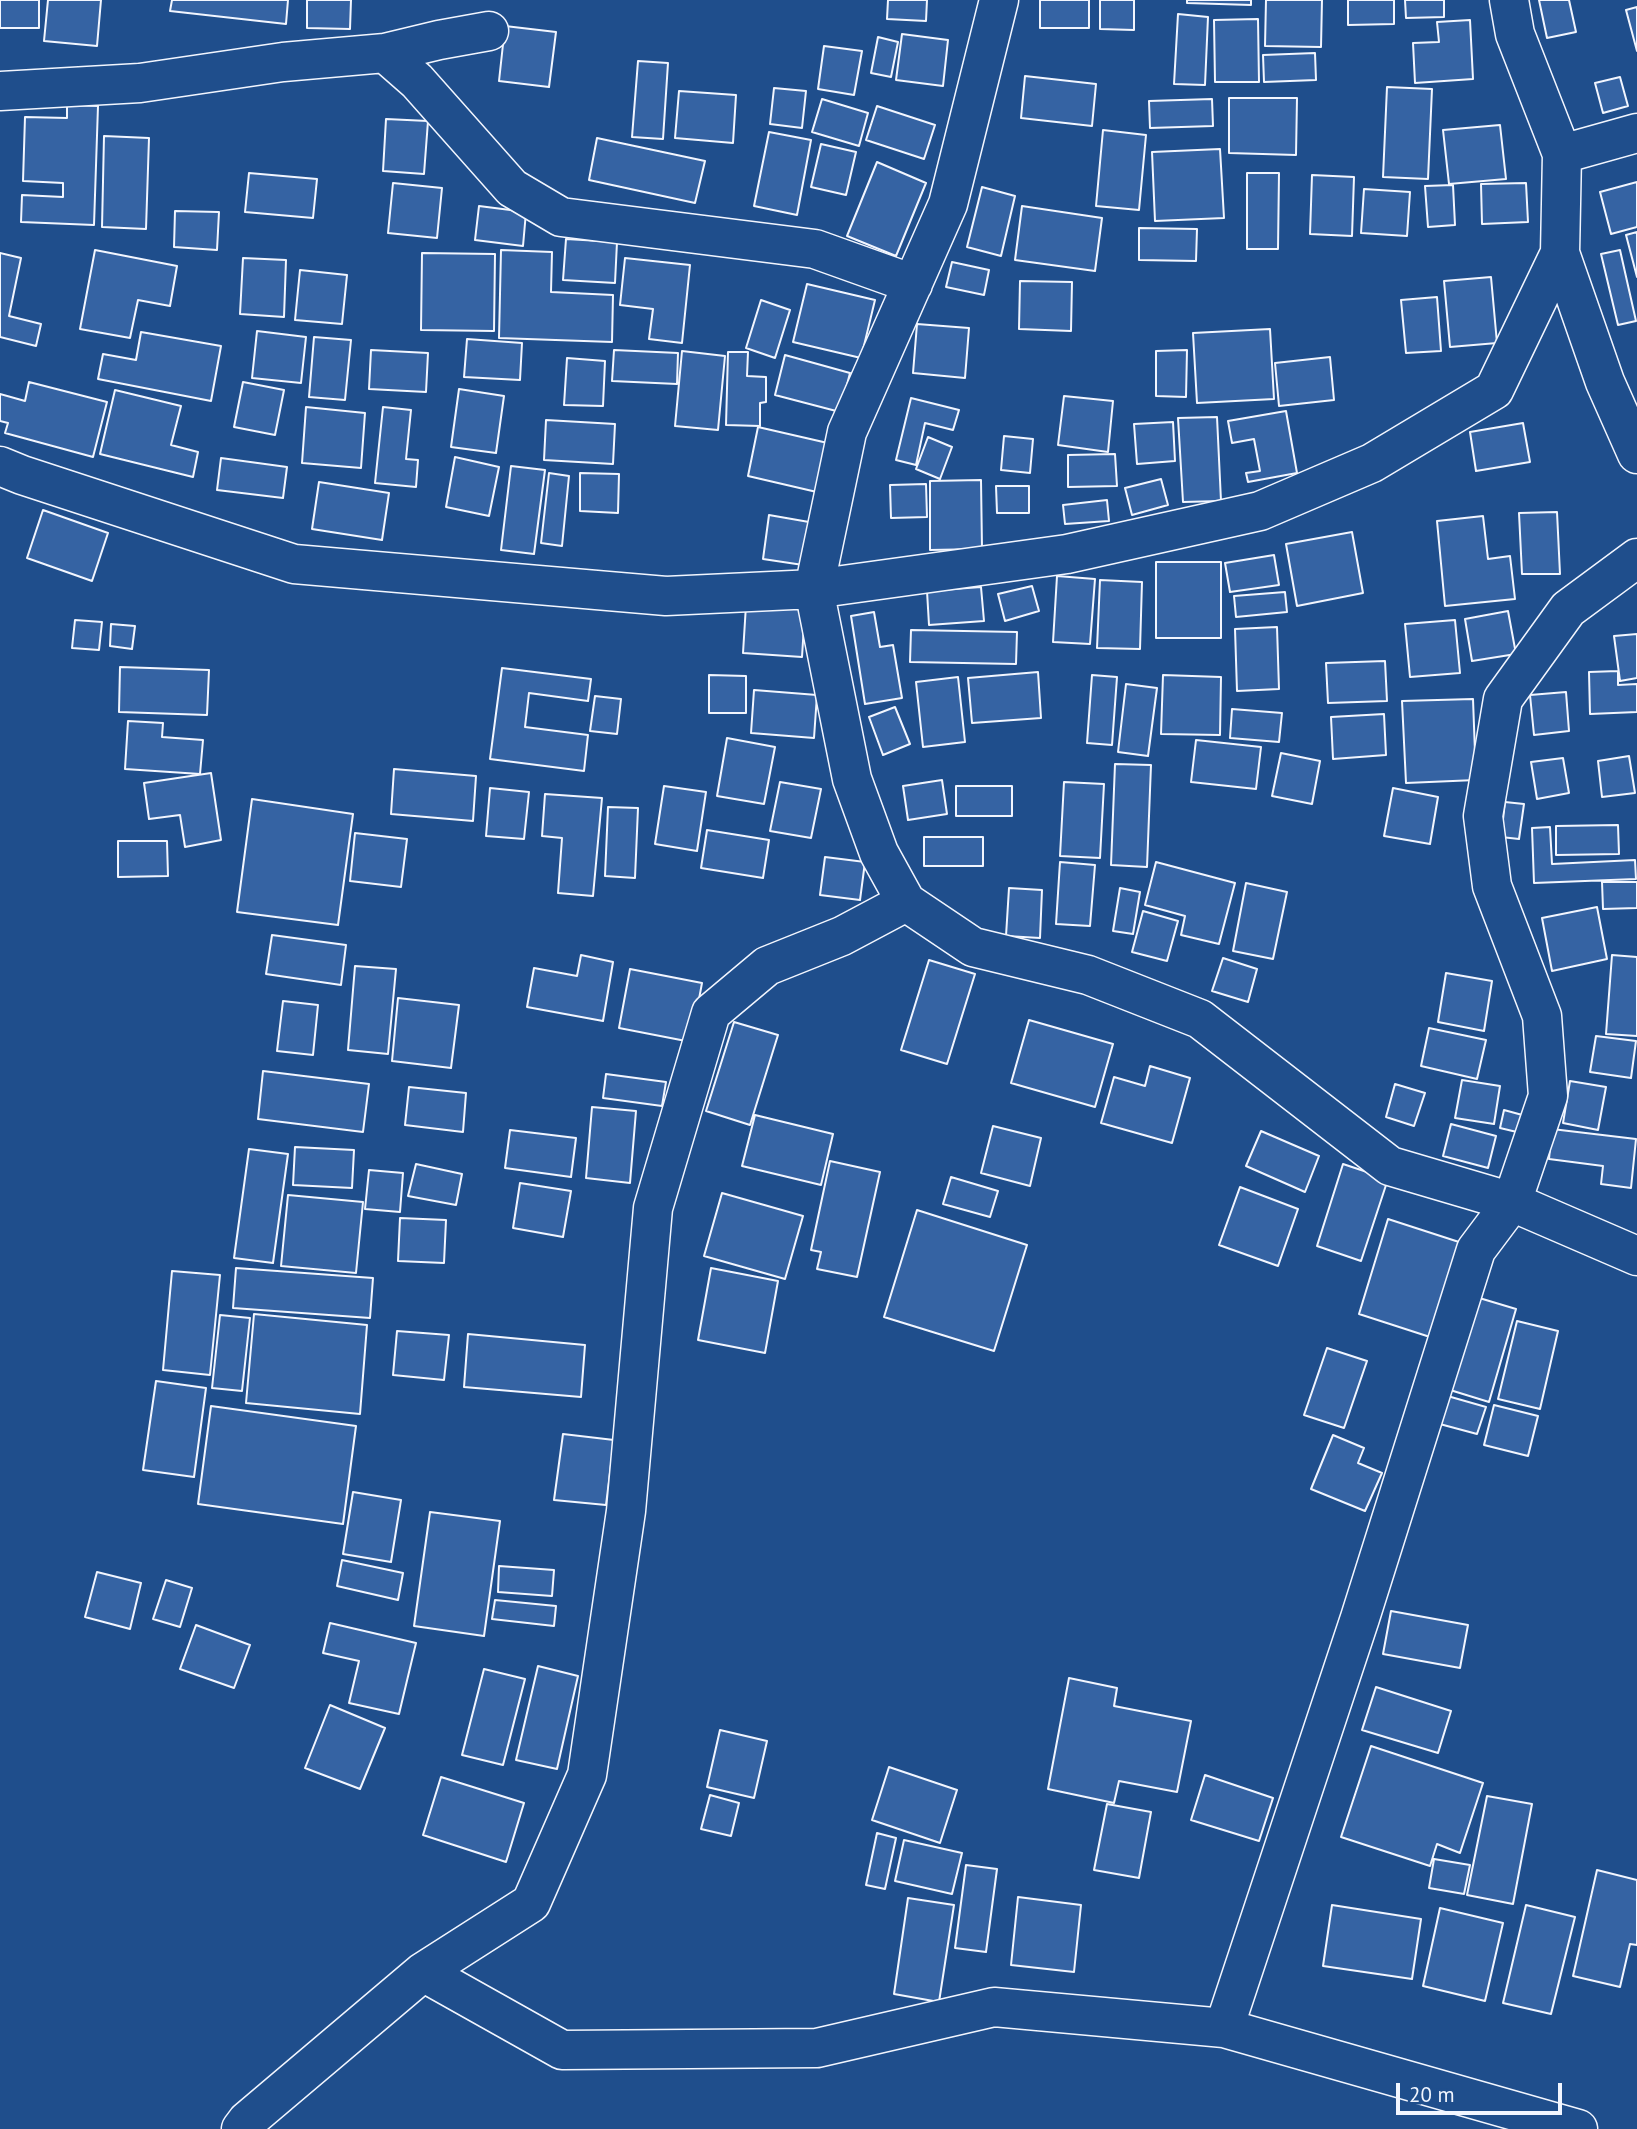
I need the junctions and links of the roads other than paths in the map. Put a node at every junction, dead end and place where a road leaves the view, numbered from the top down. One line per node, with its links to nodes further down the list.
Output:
1 (999, 0): 9 (street)
2 (1509, 0): 7 (street)
3 (489, 32): 4 (street)
4 (385, 53): 5 (street); 9 (street)
5 (0, 91)
6 (1637, 133): 7 (street)
7 (1562, 154): 8 (street)
8 (1560, 253): 10 (street); 13 (street)
9 (913, 284): 13 (street)
10 (1637, 454)
11 (0, 466): 13 (street)
12 (1637, 558): 15 (street)
13 (814, 589): 14 (street)
14 (906, 902): 15 (street); 17 (street)
15 (1511, 1202): 16 (street); 18 (street)
16 (1637, 1256)
17 (423, 1972): 18 (street); 19 (street)
18 (1224, 2028): 20 (street)
19 (241, 2129)
20 (1578, 2129)

